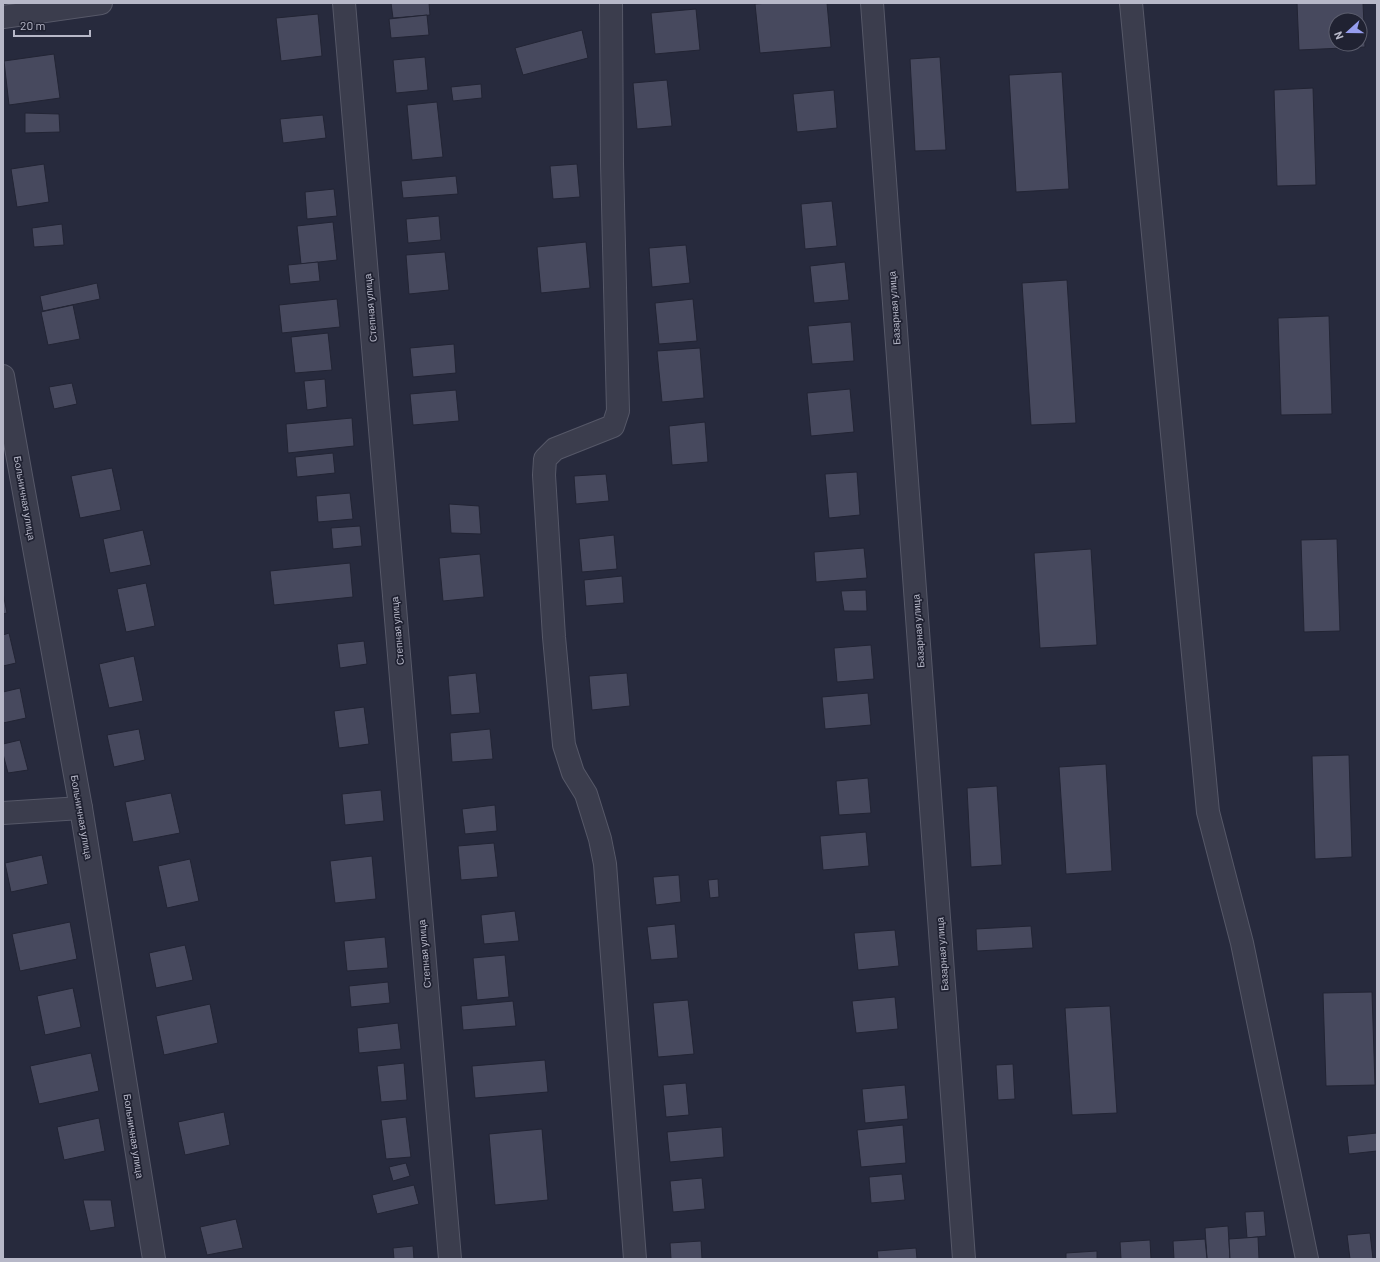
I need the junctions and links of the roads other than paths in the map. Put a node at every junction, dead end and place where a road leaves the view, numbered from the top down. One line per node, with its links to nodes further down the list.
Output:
1 (101, 3): 6 (street)
2 (344, 3): 11 (street, Степная улица)
3 (611, 3): 12 (street)
4 (872, 3): 13 (street, Базарная улица)
5 (1131, 3): 14 (street)
6 (3, 17)
7 (3, 376): 8 (street, Больничная улица)
8 (81, 808): 9 (street); 10 (street, Больничная улица)
9 (3, 813)
10 (154, 1259)
11 (450, 1259)
12 (635, 1259)
13 (964, 1259)
14 (1307, 1259)

